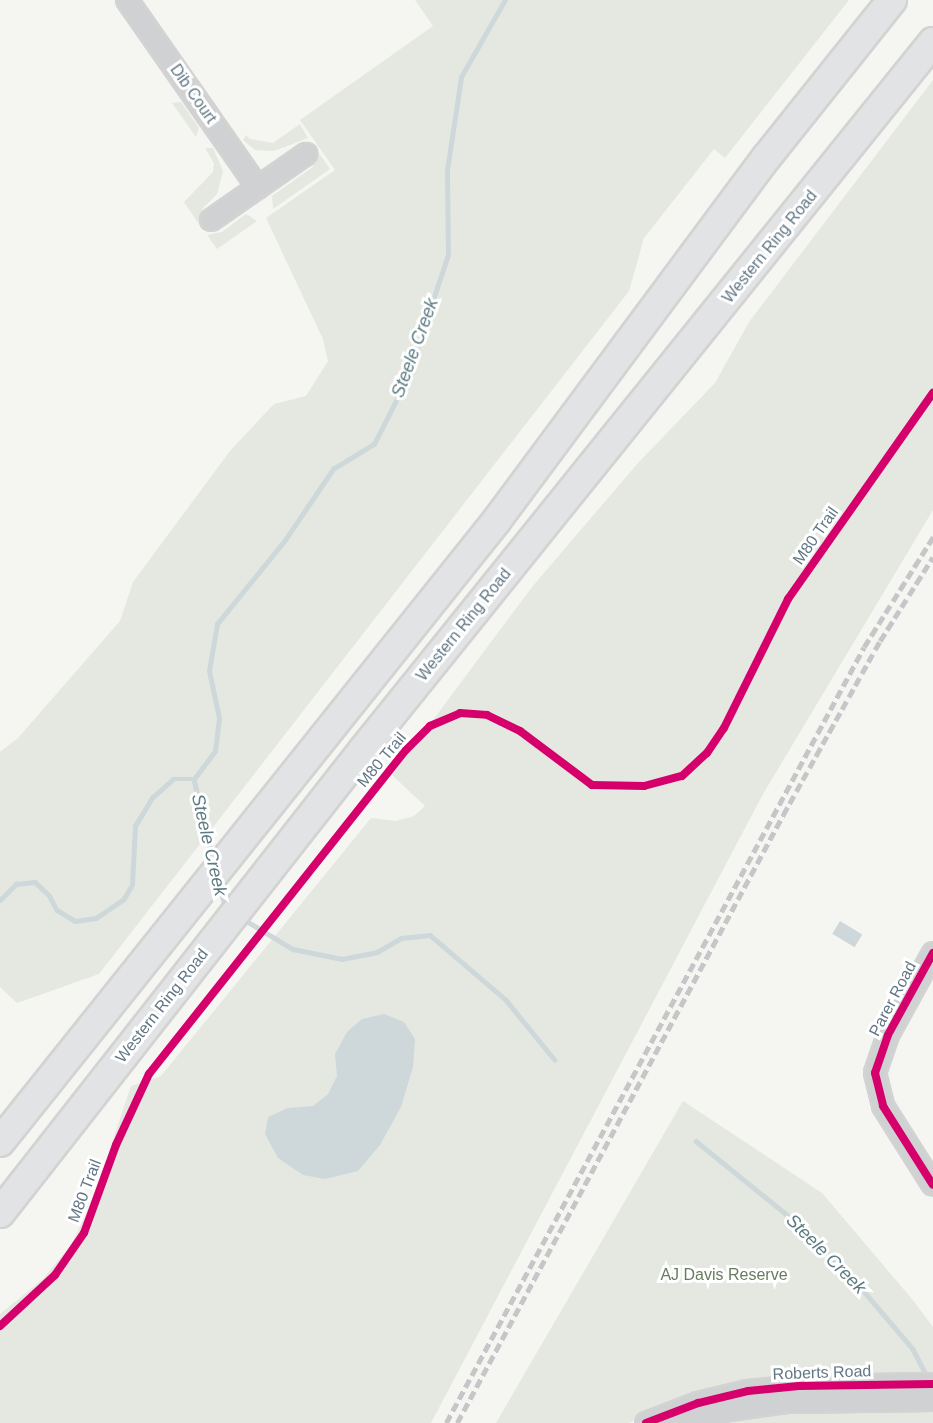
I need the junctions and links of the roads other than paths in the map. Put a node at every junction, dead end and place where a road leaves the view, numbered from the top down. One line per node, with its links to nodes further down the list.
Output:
1 (127, 0): 7 (street, Dib Court)
2 (884, 0): 6 (highway)
3 (892, 0): 6 (highway)
4 (933, 42): 11 (highway, Western Ring Road)
5 (306, 154): 7 (street)
6 (766, 158): 10 (highway)
7 (258, 188): 8 (street)
8 (211, 220)
9 (933, 953): 14 (street, Parer Road)
10 (112, 999): 12 (highway); 13 (highway)
11 (134, 1042): 15 (highway, Western Ring Road); 16 (highway)
12 (0, 1125)
13 (0, 1142)
14 (933, 1185)
15 (0, 1213)
16 (0, 1230)
17 (933, 1384): 18 (street, Roberts Road)
18 (921, 1395): 19 (street, Roberts Road)
19 (686, 1420): 20 (street, Roberts Road)
20 (646, 1423)

